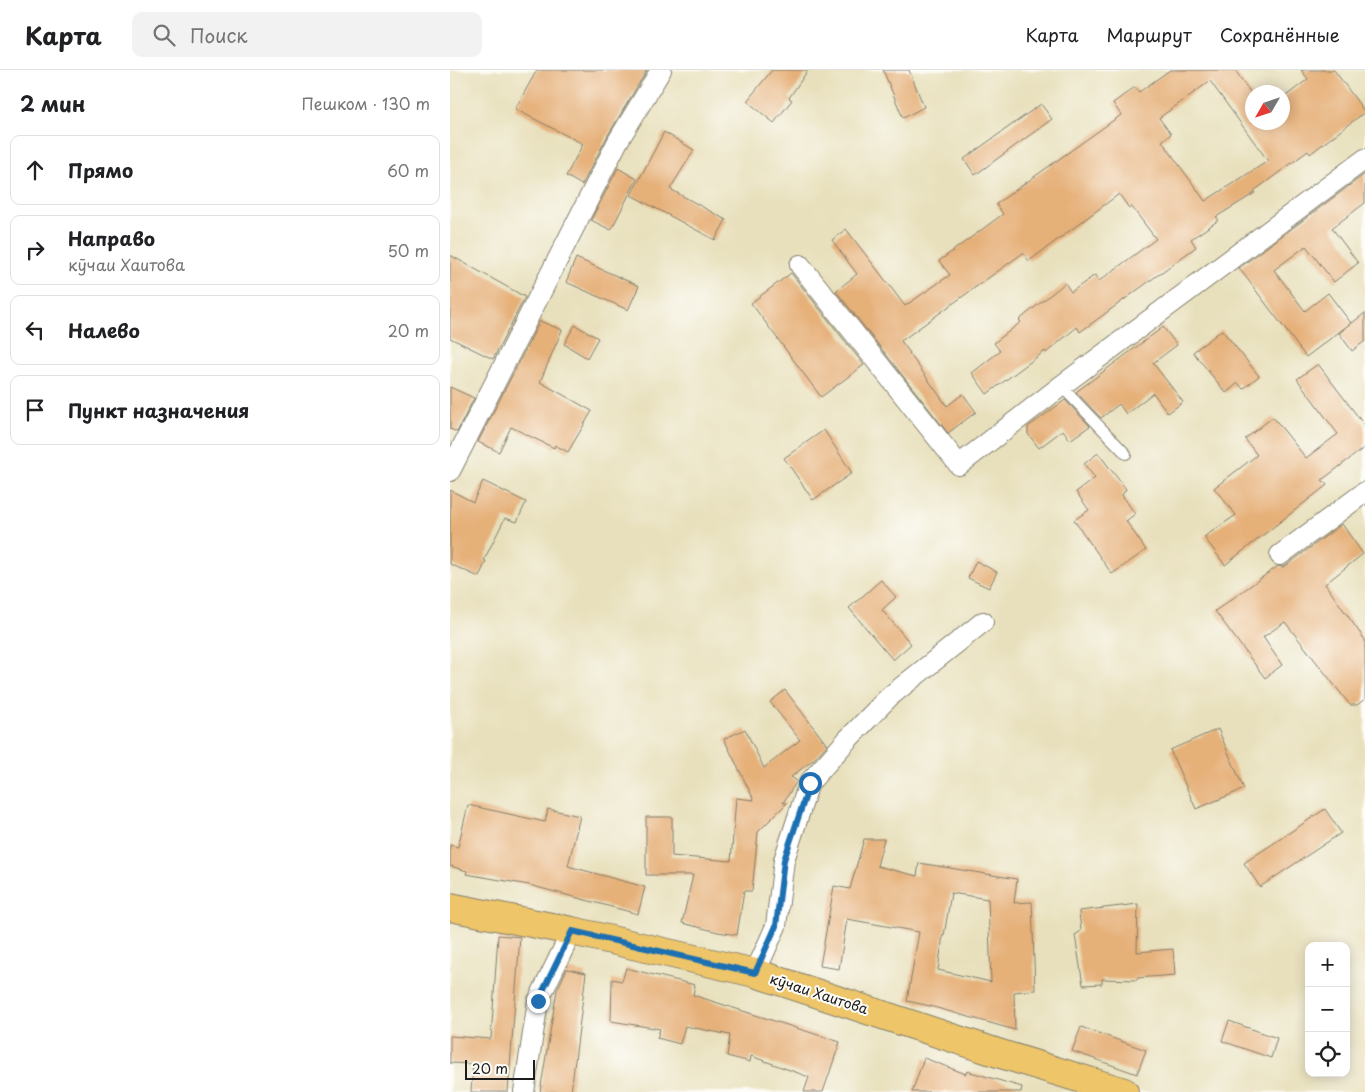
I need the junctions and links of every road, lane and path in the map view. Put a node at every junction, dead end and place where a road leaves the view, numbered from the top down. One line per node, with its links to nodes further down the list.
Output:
1 (661, 70): 6 (street)
2 (1365, 158): 4 (street)
3 (800, 265): 4 (street)
4 (1061, 386): 5 (lane)
5 (1126, 454)
6 (450, 471)
7 (1365, 492): 8 (street)
8 (1280, 555)
9 (984, 622): 12 (street)
10 (450, 907): 11 (main road, кӯчаи Хаитова)
11 (572, 931): 12 (main road, кӯчаи Хаитова); 13 (street)
12 (755, 973): 14 (main road, кӯчаи Хаитова)
13 (524, 1092)
14 (1124, 1092)

